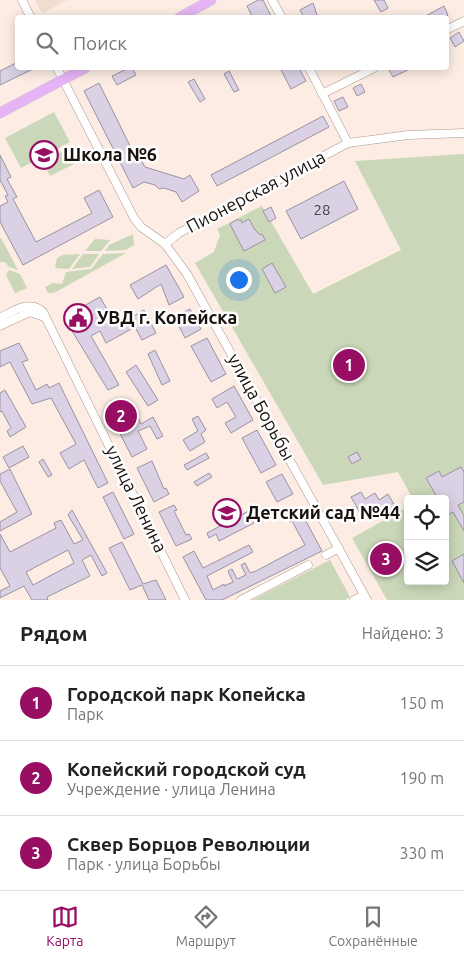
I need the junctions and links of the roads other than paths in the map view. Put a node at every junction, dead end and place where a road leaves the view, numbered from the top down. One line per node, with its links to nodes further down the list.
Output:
1 (22, 0): 4 (street)
2 (212, 0): 5 (main road)
3 (272, 0): 6 (street)
4 (30, 15)
5 (184, 15)
6 (280, 15)
7 (464, 21): 8 (street)
8 (449, 28)
9 (58, 70): 13 (street, улица Борьбы)
10 (81, 70): 13 (main road)
11 (309, 70): 14 (street)
12 (370, 70): 14 (street)
13 (63, 79): 15 (main road); 18 (street, улица Борьбы)
14 (322, 94): 17 (street)
15 (0, 113)
16 (464, 133): 17 (street)
17 (348, 142): 18 (street, Пионерская улица)
18 (165, 244): 22 (street, улица Борьбы)
19 (0, 318): 20 (street)
20 (46, 319): 21 (street); 26 (street, улица Ленина)
21 (0, 326)
22 (339, 548): 23 (street); 25 (street, улица Борьбы)
23 (326, 555)
24 (308, 565): 27 (street)
25 (366, 597): 28 (street)
26 (185, 600)
27 (241, 600)
28 (354, 600)

